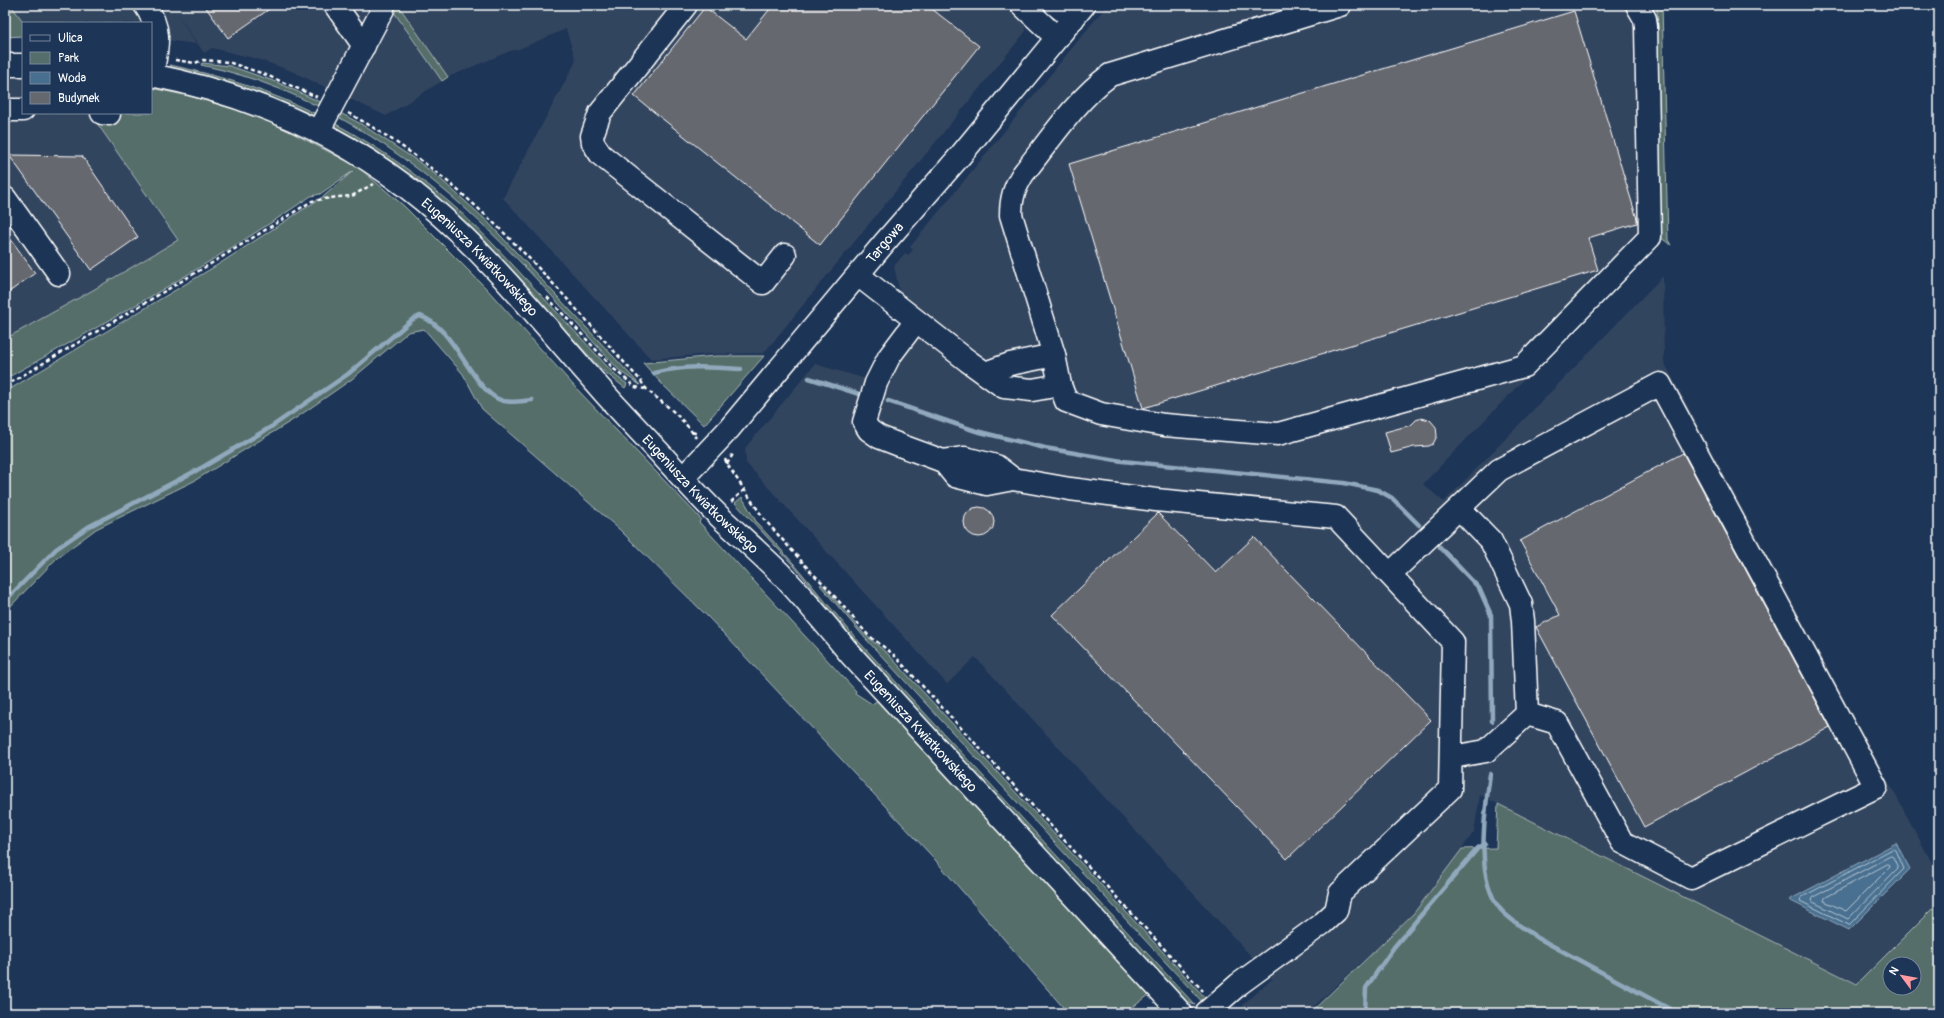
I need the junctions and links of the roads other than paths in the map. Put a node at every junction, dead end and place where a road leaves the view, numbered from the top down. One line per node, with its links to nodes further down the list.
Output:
1 (145, 5): 14 (main road)
2 (335, 5): 11 (main road)
3 (380, 5): 11 (main road)
4 (686, 5): 20 (main road)
5 (1022, 5): 10 (main road)
6 (1056, 5): 9 (main road)
7 (1340, 5): 24 (main road)
8 (1637, 5): 26 (main road)
9 (1079, 12): 10 (main road, Targowa)
10 (1057, 38): 22 (main road, Targowa)
11 (364, 46): 18 (main road)
12 (5, 65): 13 (main road)
13 (22, 65)
14 (152, 69)
15 (152, 75): 18 (main road, Eugeniusza Kwiatkowskiego)
16 (5, 110): 17 (main road)
17 (22, 110)
18 (318, 132): 27 (main road, Eugeniusza Kwiatkowskiego)
19 (5, 198): 21 (main road)
20 (785, 256)
21 (59, 274)
22 (858, 275): 23 (main road); 27 (main road, Targowa)
23 (916, 321): 25 (main road); 29 (main road)
24 (1054, 355): 25 (main road); 26 (main road)
25 (985, 373): 26 (main road)
26 (1060, 385)
27 (683, 478): 33 (main road, Eugeniusza Kwiatkowskiego)
28 (1460, 509): 29 (main road); 30 (main road); 30 (main road)
29 (1390, 574): 31 (main road)
30 (1527, 714): 31 (main road)
31 (1452, 757): 32 (main road)
32 (1212, 1009)
33 (1181, 1013)

